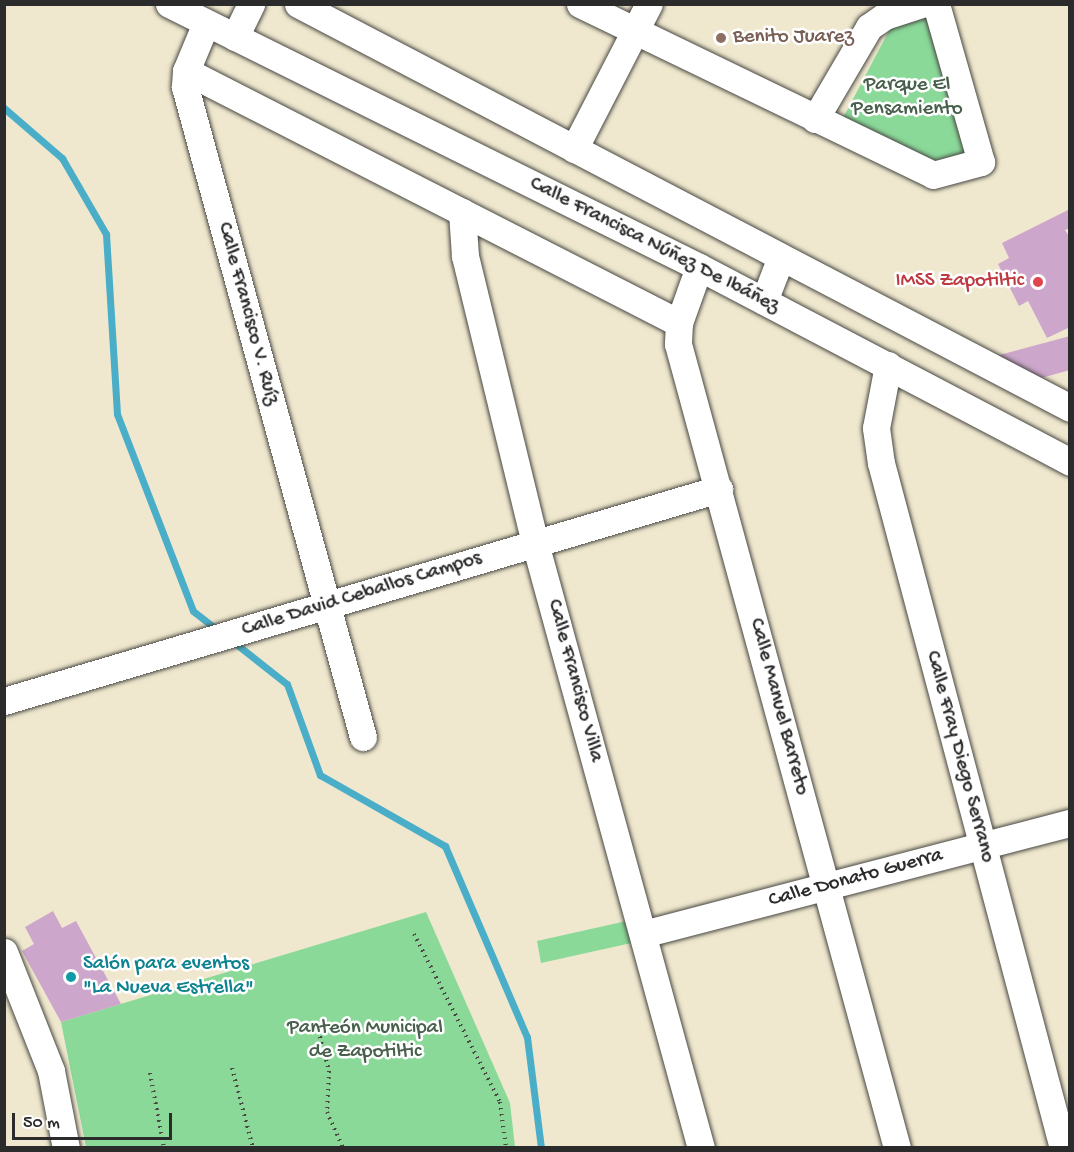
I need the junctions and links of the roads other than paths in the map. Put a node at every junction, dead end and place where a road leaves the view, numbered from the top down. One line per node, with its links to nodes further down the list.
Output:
1 (169, 4): 8 (street, Calle Francisca Núñez De Ibáñez)
2 (251, 4): 10 (street)
3 (298, 4): 13 (street)
4 (580, 4): 9 (street)
5 (649, 4): 9 (street)
6 (921, 4): 12 (street)
7 (936, 4): 12 (street)
8 (206, 23): 10 (street, Calle Francisca Núñez De Ibáñez); 11 (street, Calle Francisco V. Ruíz)
9 (634, 32): 12 (street); 13 (street)
10 (235, 37): 16 (street, Calle Francisca Núñez De Ibáñez)
11 (186, 71): 14 (street); 27 (street, Calle Francisco V. Ruíz)
12 (815, 119)
13 (574, 149): 15 (street)
14 (462, 212): 19 (street); 26 (street, Calle Francisco Villa)
15 (781, 257): 17 (street); 18 (street)
16 (699, 267): 18 (street, Calle Francisca Núñez De Ibáñez); 19 (street, Calle Manuel Barreto)
17 (851, 294): 20 (street); 22 (street)
18 (764, 301): 20 (street, Calle Francisca Núñez De Ibáñez)
19 (679, 323): 25 (street, Calle Manuel Barreto)
20 (832, 335): 21 (street, Calle Francisca Núñez De Ibáñez)
21 (888, 365): 23 (street, Calle Francisca Núñez De Ibáñez); 31 (street, Calle Fray Diego Serrano)
22 (1059, 403): 23 (street)
23 (1027, 436): 24 (street, Calle Francisca Núñez De Ibáñez)
24 (1070, 462)
25 (719, 489): 26 (street, Calle David Ceballos Campos); 32 (street, Calle Manuel Barreto)
26 (535, 543): 27 (street, Calle David Ceballos Campos); 33 (street, Calle Francisco Villa)
27 (326, 606): 28 (street, Calle David Ceballos Campos); 29 (street, Calle Francisco V. Ruíz)
28 (4, 701)
29 (363, 737)
30 (1070, 823): 31 (street, Calle Donato Guerra)
31 (983, 846): 32 (street, Calle Donato Guerra); 38 (street, Calle Fray Diego Serrano)
32 (827, 888): 33 (street, Calle Donato Guerra); 37 (street, Calle Manuel Barreto)
33 (643, 934): 36 (street, Calle Francisco Villa)
34 (4, 952): 35 (street)
35 (66, 1148)
36 (701, 1148)
37 (897, 1148)
38 (1063, 1148)

